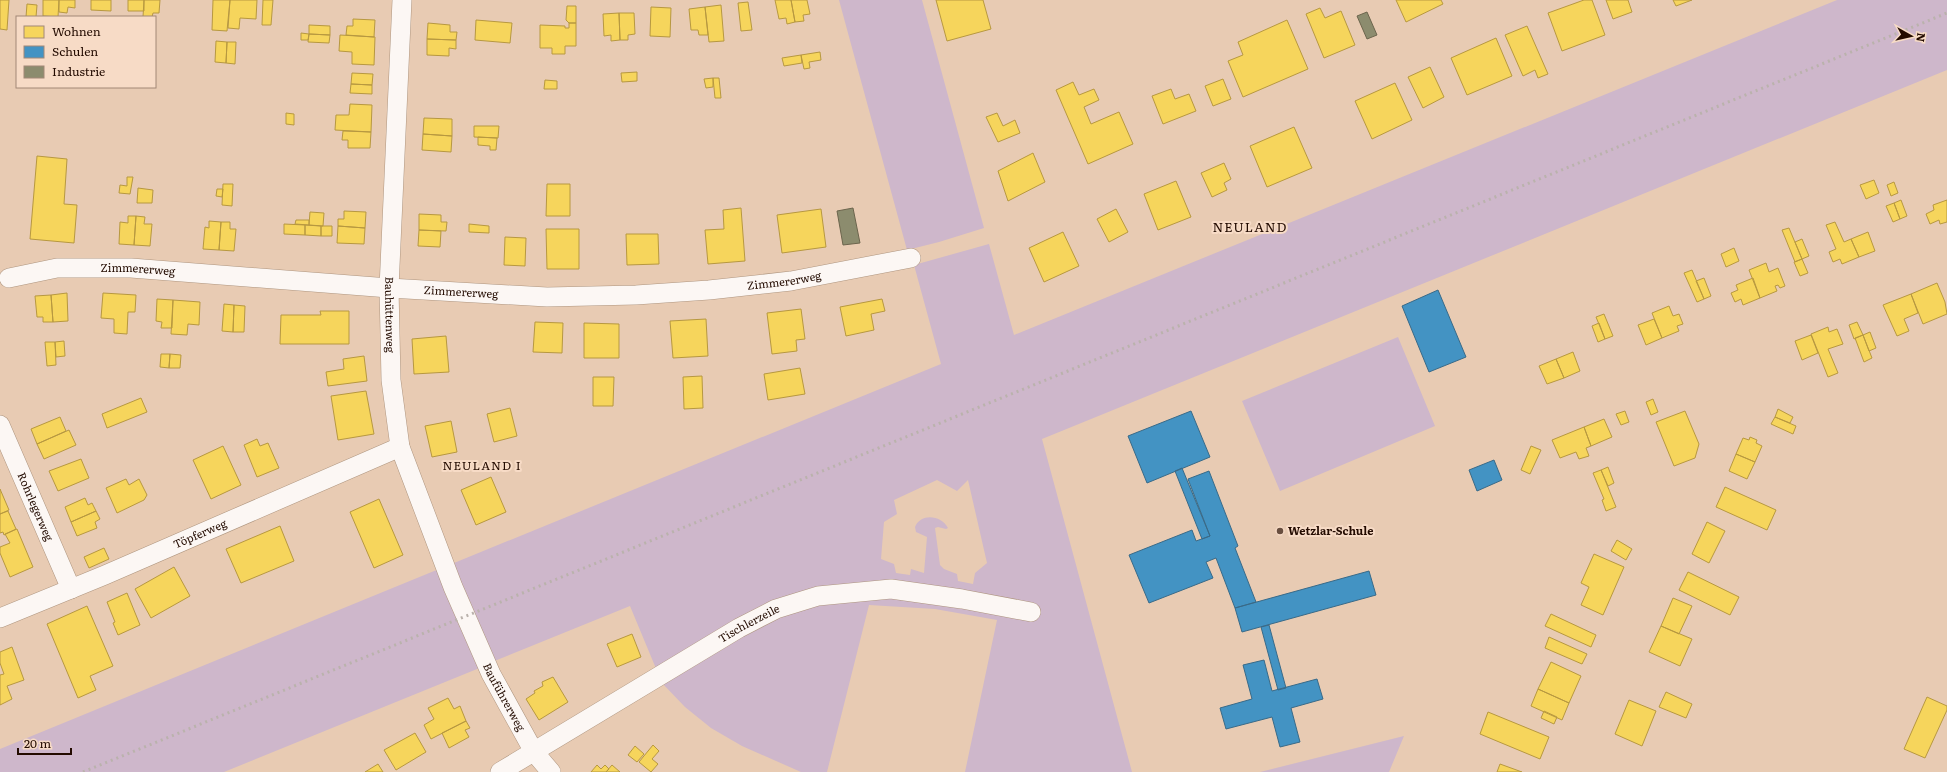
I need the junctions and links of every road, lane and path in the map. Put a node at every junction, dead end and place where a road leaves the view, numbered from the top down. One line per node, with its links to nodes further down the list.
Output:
1 (402, 0): 4 (street, Bauhüttenweg)
2 (911, 258): 4 (street, Zimmererweg)
3 (10, 278): 4 (street, Zimmererweg)
4 (389, 288): 6 (street, Bauhüttenweg)
5 (0, 425): 7 (street, Rohrlegerweg)
6 (400, 447): 7 (street, Töpferweg); 9 (street, Bauhüttenweg)
7 (71, 589): 10 (street, Töpferweg)
8 (1031, 612): 11 (street, Tischlerzeile)
9 (465, 616): 11 (street, Bauführerweg)
10 (0, 618)
11 (534, 752): 12 (street, Tischlerzeile); 13 (street, Bauführerweg)
12 (500, 772)
13 (551, 772)

